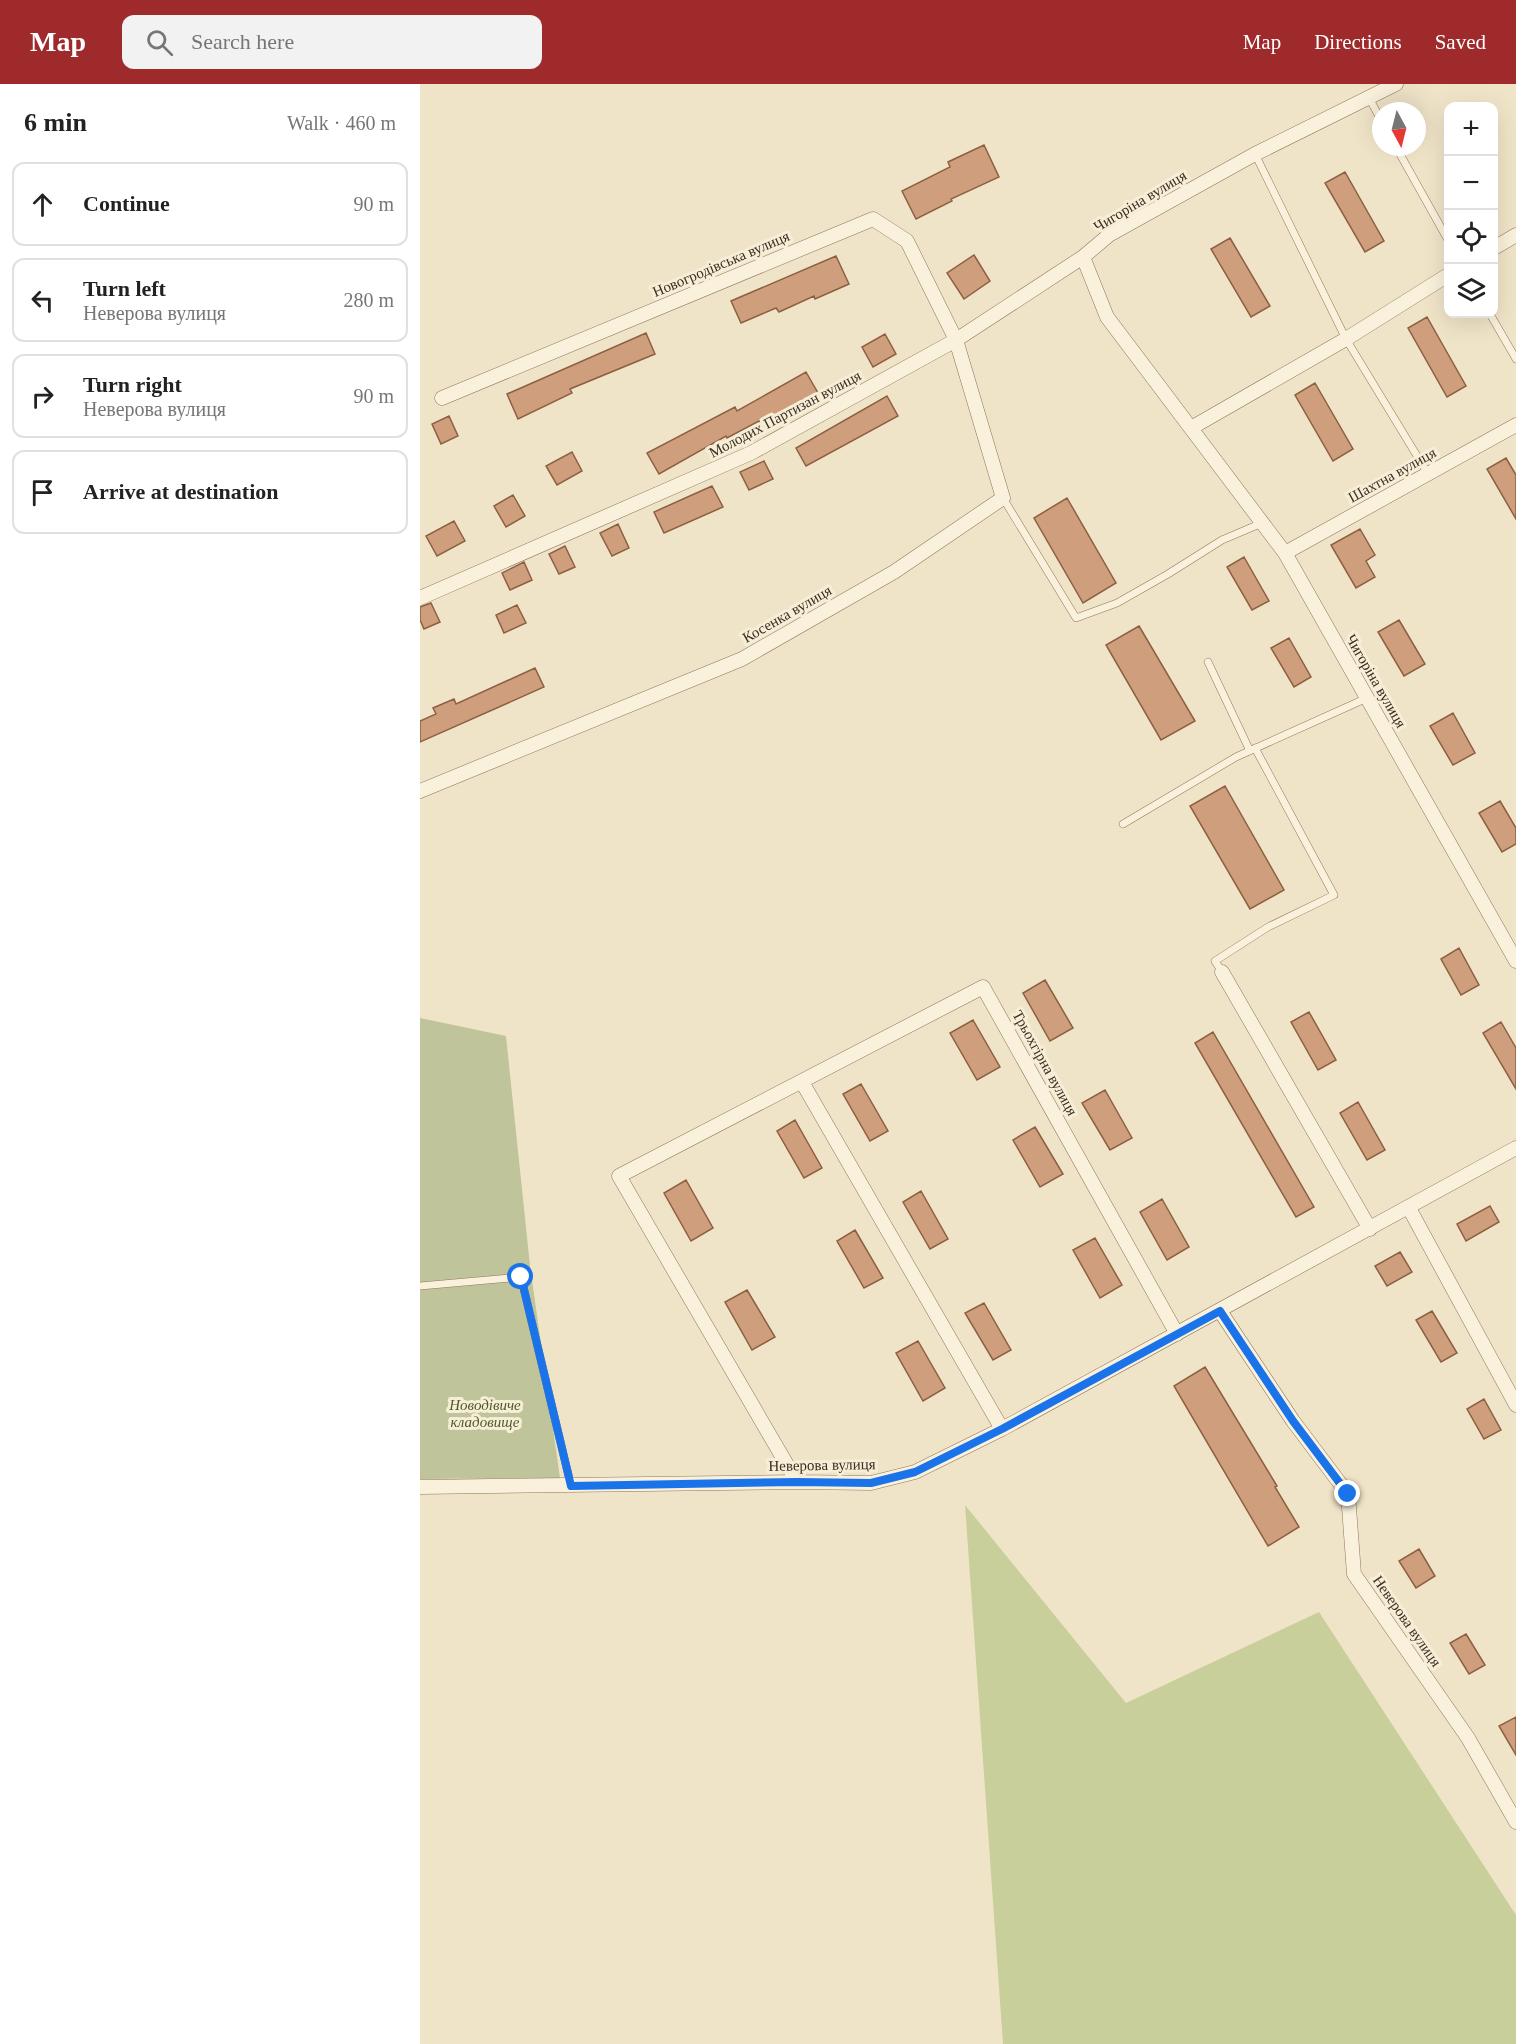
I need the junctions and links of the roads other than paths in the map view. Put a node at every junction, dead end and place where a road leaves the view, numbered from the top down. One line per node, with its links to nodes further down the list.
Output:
1 (1396, 84): 2 (street, Чигоріна вулиця)
2 (1368, 96): 3 (lane); 4 (street, Чигоріна вулиця)
3 (1372, 103)
4 (1255, 154): 9 (street, Чигоріна вулиця); 12 (lane)
5 (1401, 156): 6 (lane)
6 (1444, 231)
7 (1516, 235): 8 (street)
8 (1498, 246)
9 (1083, 257): 13 (street, Молодих Партизан вулиця); 17 (street, Чигоріна вулиця)
10 (1444, 278): 12 (street)
11 (1492, 318): 14 (lane)
12 (1346, 339): 17 (street); 18 (lane)
13 (956, 340): 15 (street, Новогродівська вулиця); 19 (street); 22 (street, Молодих Партизан вулиця)
14 (1516, 359)
15 (442, 398)
16 (1516, 425): 18 (street, Шахтна вулиця)
17 (1191, 428): 20 (street, Чигоріна вулиця)
18 (1428, 474): 21 (street, Шахтна вулиця)
19 (1003, 498): 20 (lane); 26 (street, Косенка вулиця)
20 (1262, 523): 21 (street, Чигоріна вулиця)
21 (1285, 554): 24 (street, Чигоріна вулиця)
22 (420, 598)
23 (1208, 662): 25 (lane)
24 (1367, 698): 25 (lane); 28 (street, Чигоріна вулиця)
25 (1252, 750): 27 (lane); 29 (lane)
26 (420, 791)
27 (1123, 824)
28 (1516, 962)
29 (1222, 972): 33 (street)
30 (802, 1082): 36 (street, Трьохгірна вулиця); 38 (street); 39 (street, Трьохгірна вулиця)
31 (1516, 1148): 32 (street, Неверова вулиця)
32 (1409, 1208): 33 (street, Неверова вулиця); 37 (street)
33 (1370, 1229): 35 (street, Неверова вулиця)
34 (420, 1286): 40 (lane)
35 (1220, 1311): 36 (street, Неверова вулиця); 42 (street, Неверова вулиця)
36 (1177, 1334): 38 (street, Неверова вулиця)
37 (1516, 1405)
38 (1002, 1429): 39 (street, Неверова вулиця)
39 (797, 1482): 40 (street, Неверова вулиця)
40 (571, 1486): 41 (street, Неверова вулиця)
41 (420, 1487)
42 (1516, 1822)

